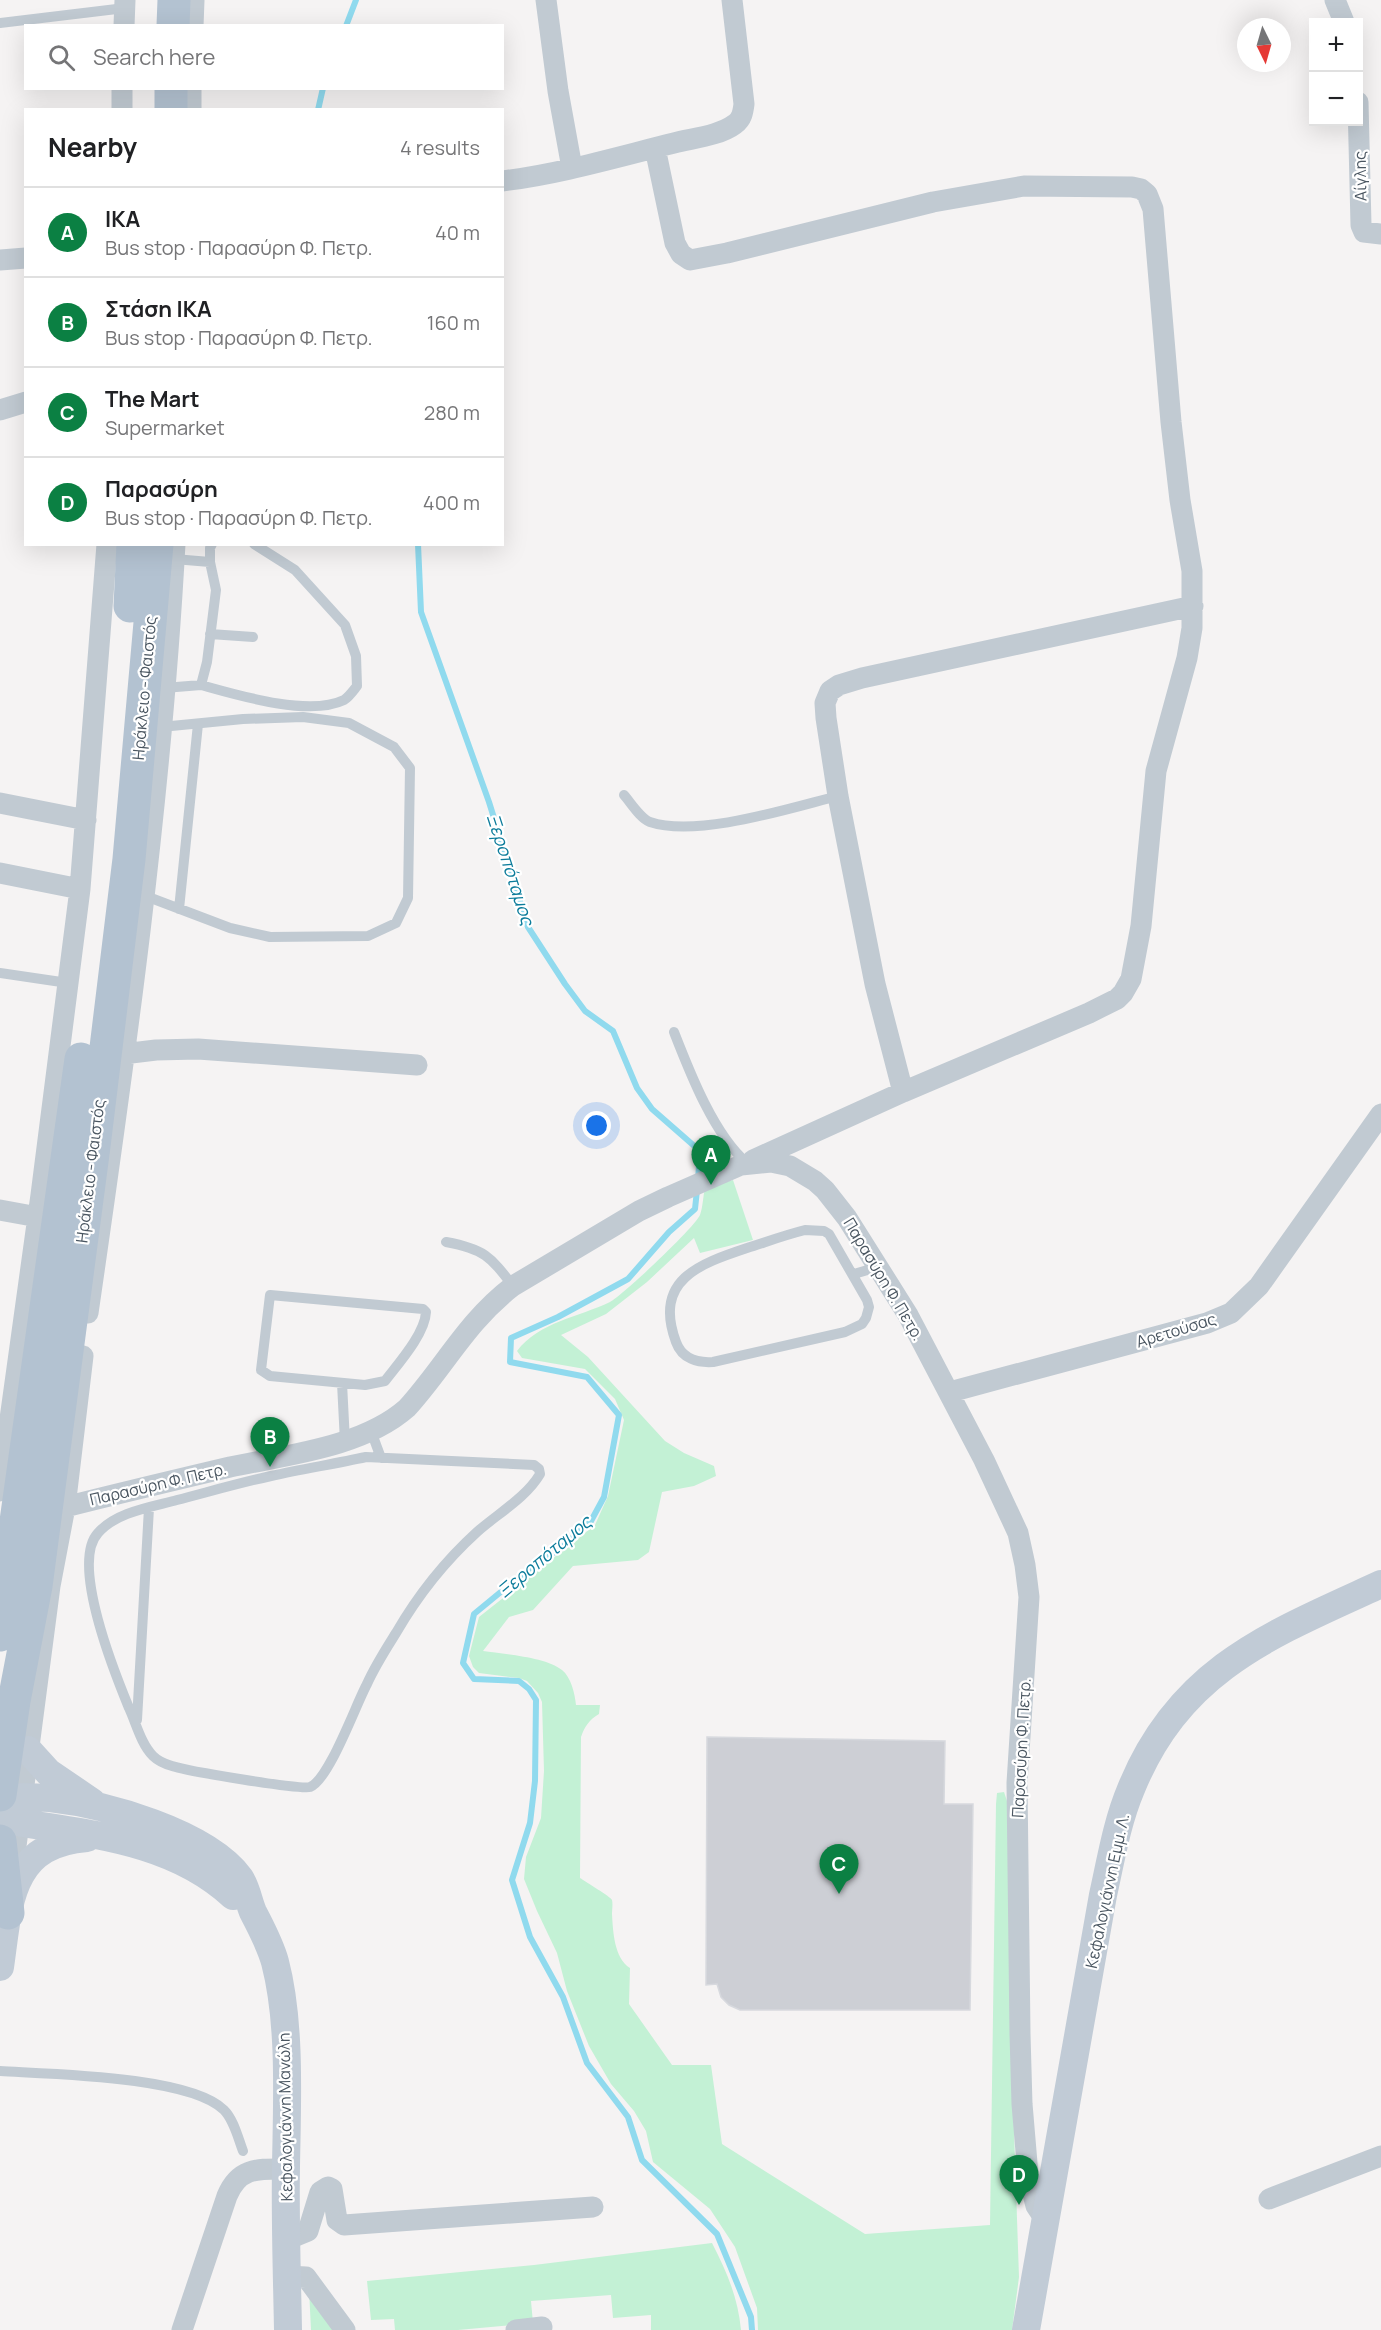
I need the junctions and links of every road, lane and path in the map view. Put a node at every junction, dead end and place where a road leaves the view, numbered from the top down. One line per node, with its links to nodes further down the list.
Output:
1 (174, 0): 9 (main road)
2 (194, 0): 10 (street)
3 (546, 0): 21 (street)
4 (732, 0): 20 (street)
5 (1335, 0): 7 (street)
6 (136, 12): 8 (lane)
7 (1342, 18)
8 (0, 23)
9 (173, 24)
10 (193, 24)
11 (122, 90): 15 (street)
12 (150, 90): 16 (main road)
13 (171, 90): 17 (main road)
14 (191, 90): 18 (street)
15 (122, 108)
16 (149, 108)
17 (171, 108)
18 (190, 108)
19 (1359, 126): 23 (street, Αίγλης)
20 (655, 148): 21 (street); 34 (street)
21 (572, 168): 22 (street)
22 (504, 181)
23 (1381, 234)
24 (24, 258): 25 (street)
25 (0, 260)
26 (24, 403): 27 (street)
27 (0, 410)
28 (107, 546): 44 (street)
29 (133, 546): 56 (main road, Ηράκλειο - Φαιστός)
30 (211, 546): 33 (lane)
31 (257, 546): 37 (lane)
32 (169, 549): 33 (lane); 38 (street); 67 (main road, Ηράκλειο - Φαιστός)
33 (210, 562): 35 (lane)
34 (1193, 606): 42 (street); 54 (street)
35 (210, 634): 36 (lane); 37 (lane)
36 (253, 638)
37 (201, 685): 38 (lane)
38 (164, 688): 40 (street)
39 (198, 724): 40 (lane); 48 (lane); 48 (lane)
40 (161, 727): 47 (street)
41 (624, 795): 42 (lane)
42 (838, 796): 54 (street)
43 (0, 803): 44 (street)
44 (86, 820): 46 (street)
45 (0, 873): 46 (street)
46 (80, 889): 50 (street)
47 (143, 895): 48 (lane); 52 (street)
48 (178, 909)
49 (0, 973): 50 (lane)
50 (68, 983): 58 (street)
51 (674, 1032): 57 (lane)
52 (123, 1054): 53 (street); 64 (street)
53 (417, 1065)
54 (903, 1092): 57 (street)
55 (1381, 1114): 66 (street, Αρετούσας)
56 (72, 1129): 58 (main road); 75 (main road, Ηράκλειο - Φαιστός)
57 (744, 1164): 61 (street, Παρασύρη Φ. Πετρ.); 63 (street, Παρασύρη Φ. Πετρ.)
58 (40, 1206): 59 (street); 71 (street)
59 (0, 1210)
60 (446, 1242): 63 (lane)
61 (881, 1266): 62 (lane); 66 (street, Παρασύρη Φ. Πετρ.)
62 (854, 1274): 62 (lane)
63 (513, 1286): 68 (street, Παρασύρη Φ. Πετρ.)
64 (84, 1346): 67 (main road); 72 (street)
65 (342, 1383): 65 (lane); 69 (lane)
66 (950, 1392): 91 (street, Παρασύρη Φ. Πετρ.)
67 (61, 1394): 76 (main road, Ηράκλειο - Φαιστός)
68 (371, 1431): 69 (street, Παρασύρη Φ. Πετρ.); 70 (lane)
69 (347, 1451): 70 (lane); 72 (street, Παρασύρη Φ. Πετρ.); 73 (lane)
70 (381, 1458): 77 (lane)
71 (0, 1491)
72 (65, 1507): 78 (street)
73 (149, 1508): 77 (lane); 77 (lane)
74 (1381, 1584): 91 (main road, Κεφαλογιάννη Εμμ. Λ.)
75 (0, 1635)
76 (14, 1701): 78 (main road); 80 (main road, Ηράκλειο - Φαιστός)
77 (137, 1725)
78 (28, 1750): 79 (main road); 80 (main road)
79 (101, 1808): 80 (main road, Κεφαλογιάννη Μανώλη); 82 (main road, Κεφαλογιάννη Μανώλη)
80 (6, 1810): 81 (main road, Κεφαλογιάννη Μανώλη); 83 (main road, Ηράκλειο - Φαιστός)
81 (113, 1838): 82 (main road, Κεφαλογιάννη Μανώλη); 83 (main road)
82 (252, 1909): 88 (main road, Κεφαλογιάννη Μανώλη)
83 (8, 1913): 84 (main road)
84 (0, 1967)
85 (0, 2071): 86 (lane)
86 (243, 2151)
87 (1381, 2156): 89 (street)
88 (286, 2169): 92 (main road, Κεφαλογιάννη Μανώλη); 95 (street)
89 (1269, 2199)
90 (593, 2207): 92 (street)
91 (1046, 2215): 99 (main road)
92 (286, 2240): 93 (main road, Κεφαλογιάννη Μανώλη)
93 (287, 2276): 96 (main road, Κεφαλογιάννη Μανώλη); 97 (street)
94 (542, 2328): 98 (street)
95 (182, 2330)
96 (288, 2330)
97 (345, 2330)
98 (516, 2330)
99 (1026, 2330)

